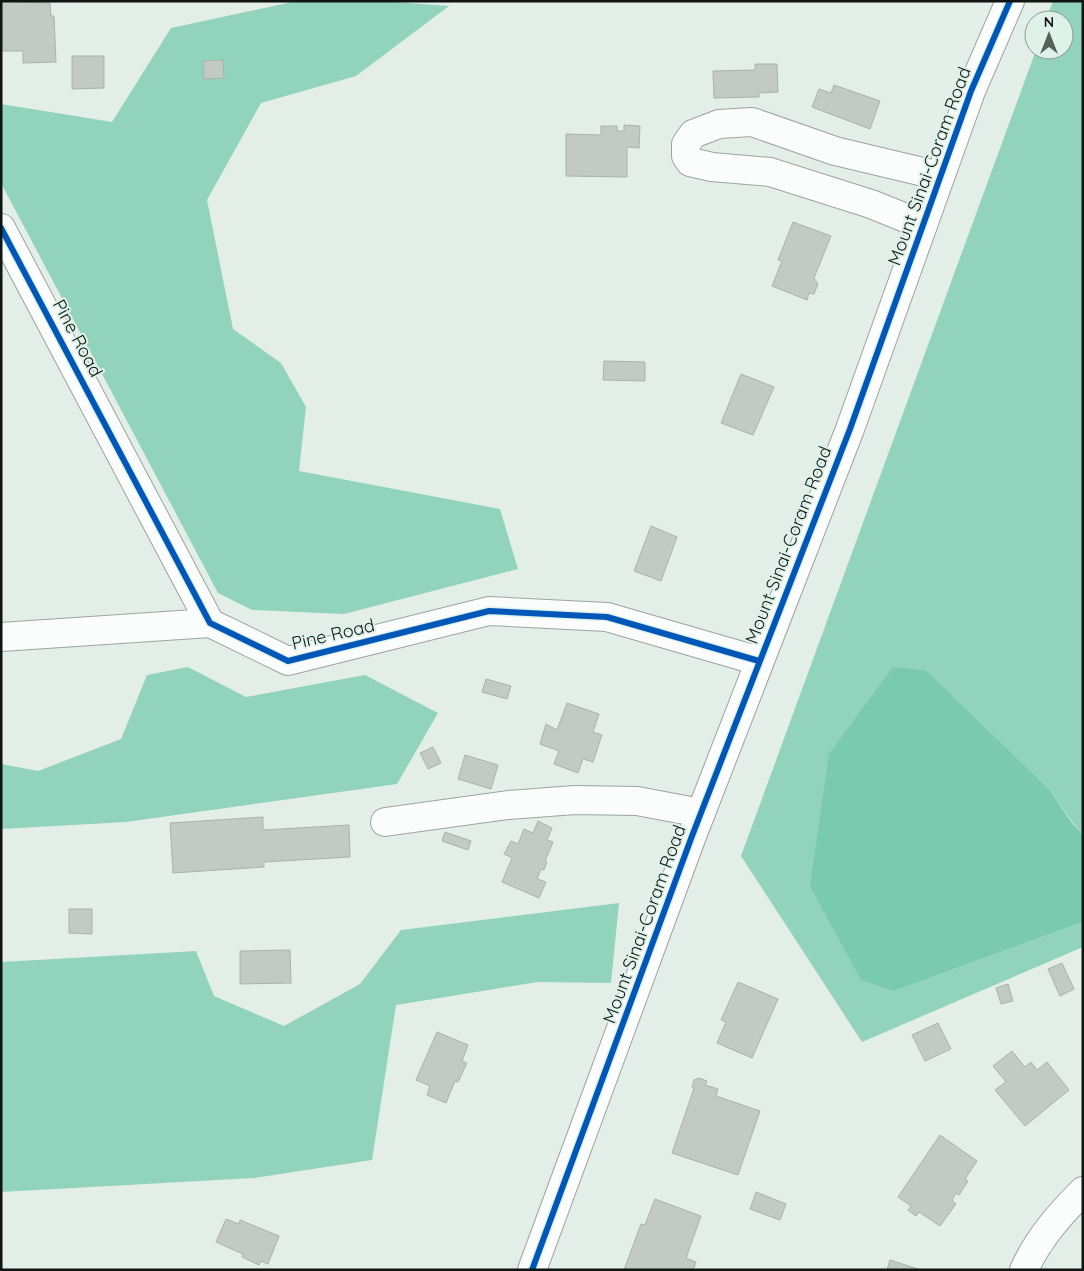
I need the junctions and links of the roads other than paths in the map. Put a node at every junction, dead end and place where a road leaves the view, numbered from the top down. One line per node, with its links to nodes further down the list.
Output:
1 (1010, 1): 2 (main road, Mount Sinai-Coram Road)
2 (940, 176): 3 (main road, Mount Sinai-Coram Road); 3 (main road)
3 (923, 225): 7 (main road, Mount Sinai-Coram Road)
4 (4, 240): 5 (main road, Pine Road)
5 (210, 623): 6 (main road); 7 (main road, Pine Road)
6 (1, 637)
7 (759, 661): 8 (main road, Mount Sinai-Coram Road)
8 (701, 813): 9 (main road); 11 (main road, Mount Sinai-Coram Road)
9 (385, 822)
10 (1083, 1191): 12 (main road)
11 (532, 1270)
12 (1024, 1270)

